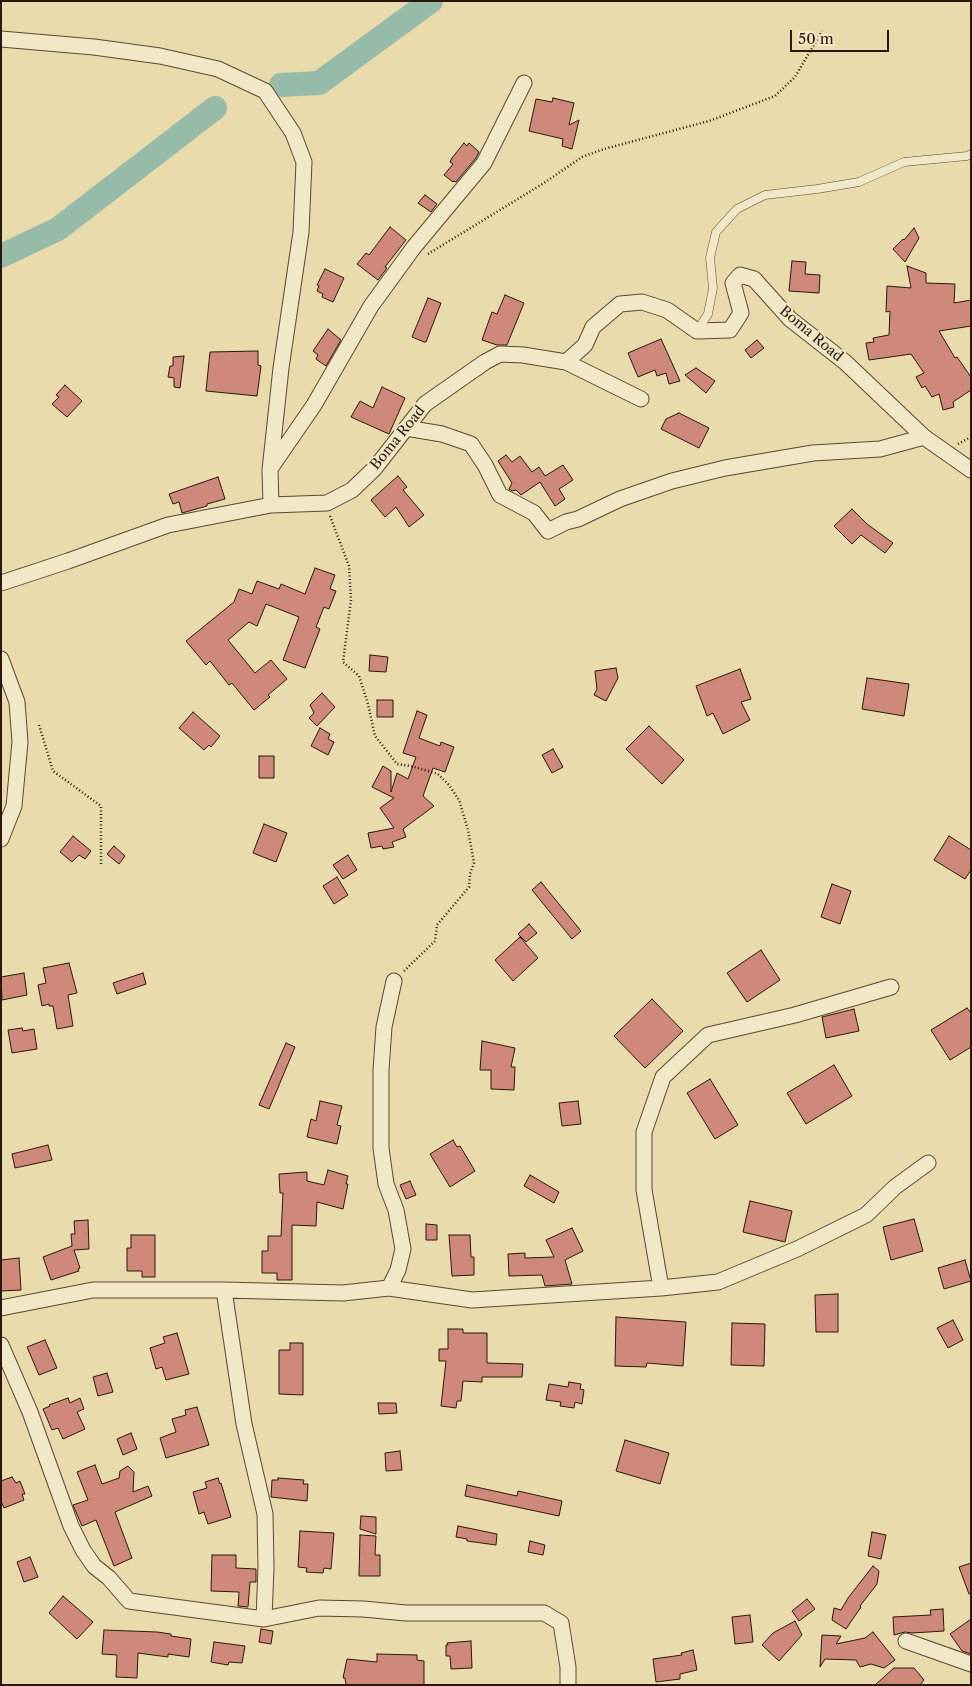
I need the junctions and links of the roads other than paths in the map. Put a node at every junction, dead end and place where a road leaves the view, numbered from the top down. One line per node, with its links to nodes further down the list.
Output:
1 (1, 39): 9 (street)
2 (524, 83): 9 (street)
3 (971, 154): 4 (lane)
4 (697, 331): 5 (street); 8 (street, Boma Road)
5 (566, 362): 6 (street, Boma Road); 7 (street, Boma Road)
6 (642, 399)
7 (406, 428): 8 (street); 11 (street, Boma Road)
8 (924, 437): 10 (street, Boma Road)
9 (270, 470): 11 (street)
10 (971, 470)
11 (271, 506): 12 (street, Boma Road)
12 (1, 583)
13 (1, 659): 14 (street)
14 (1, 839)
15 (394, 981): 18 (street)
16 (891, 987): 19 (street)
17 (928, 1163): 19 (street)
18 (389, 1288): 19 (street); 20 (street)
19 (661, 1288)
20 (224, 1290): 21 (street); 23 (street)
21 (1, 1308)
22 (1, 1345): 23 (street)
23 (264, 1620): 26 (street)
24 (906, 1642): 25 (street)
25 (971, 1664)
26 (568, 1685)

